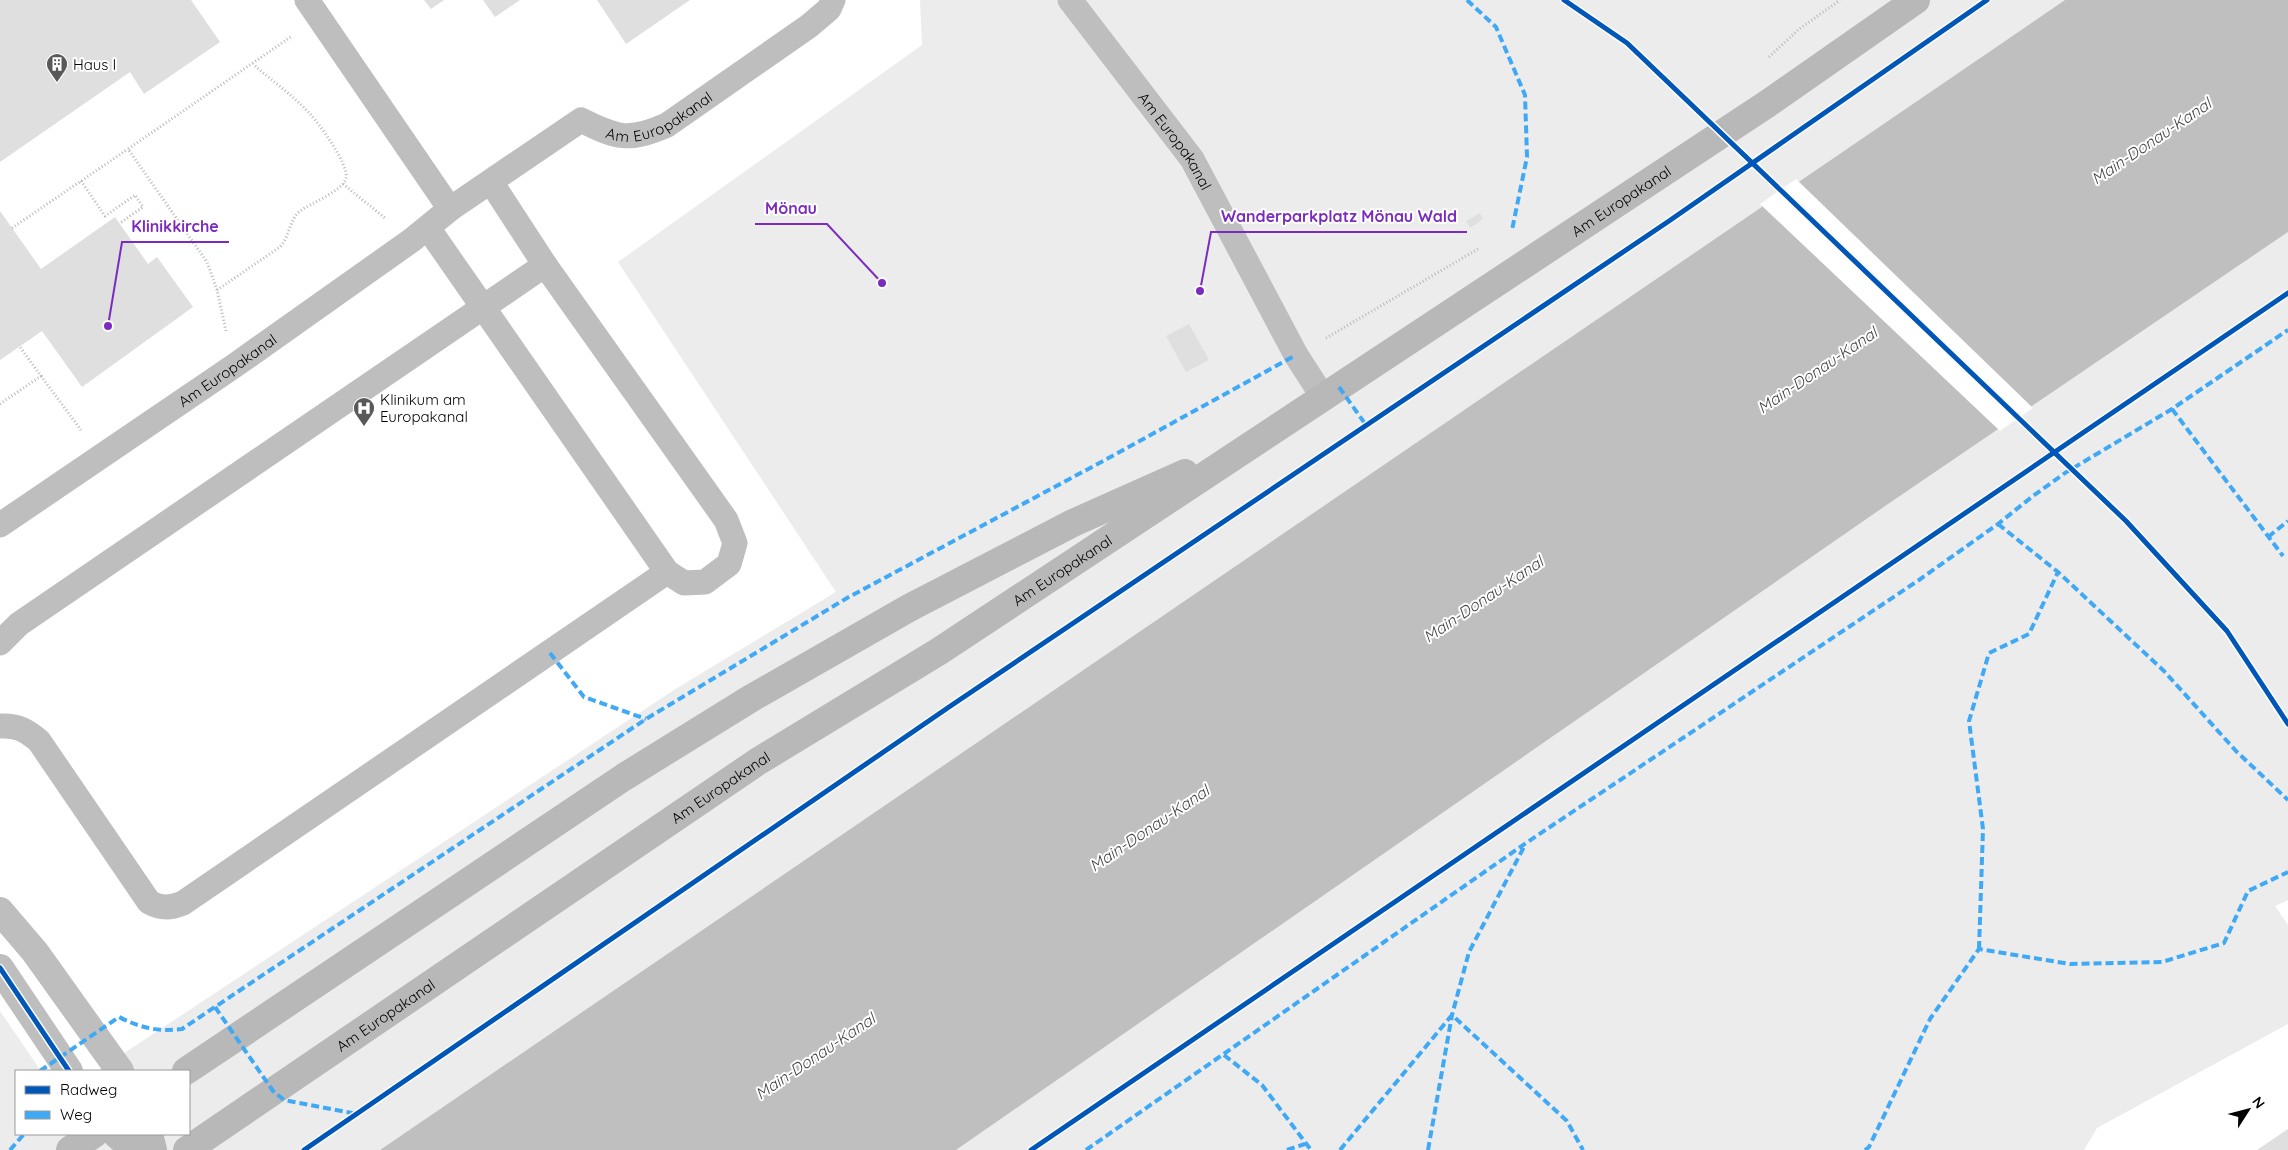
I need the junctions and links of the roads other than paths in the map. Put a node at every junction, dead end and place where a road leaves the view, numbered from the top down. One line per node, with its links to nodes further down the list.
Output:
1 (833, 0): 5 (lane, Am Europakanal)
2 (1070, 0): 10 (lane, Am Europakanal)
3 (1916, 0): 10 (main road, Am Europakanal)
4 (313, 8): 6 (lane)
5 (490, 182): 6 (lane, Am Europakanal); 8 (lane)
6 (450, 208): 7 (lane, Am Europakanal)
7 (420, 234): 9 (lane); 12 (lane, Am Europakanal)
8 (545, 265): 9 (lane); 13 (lane)
9 (482, 307): 13 (lane); 14 (lane)
10 (1323, 397): 11 (main road, Am Europakanal)
11 (1261, 438): 20 (main road, Am Europakanal); 27 (main road, Am Europakanal)
12 (0, 525)
13 (667, 572): 15 (lane)
14 (0, 643)
15 (0, 726)
16 (0, 911): 19 (street)
17 (0, 968): 18 (street)
18 (68, 1070)
19 (119, 1070)
20 (187, 1070)
21 (92, 1135): 24 (main road)
22 (117, 1135): 25 (main road)
23 (149, 1135): 26 (main road)
24 (70, 1150)
25 (134, 1150)
26 (153, 1150)
27 (187, 1150)

